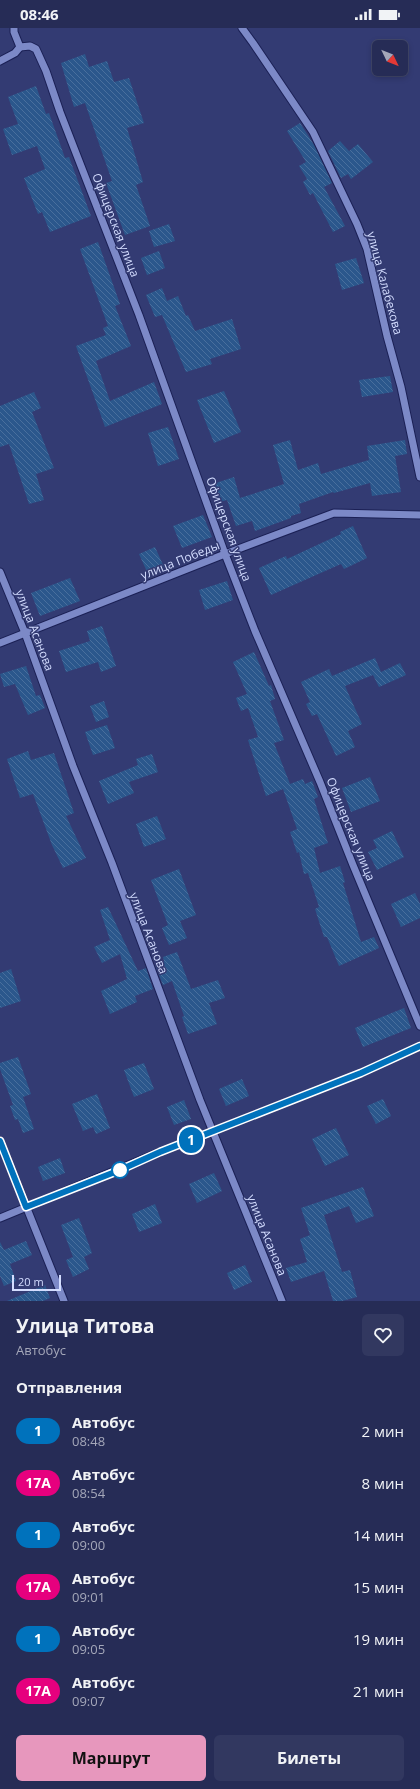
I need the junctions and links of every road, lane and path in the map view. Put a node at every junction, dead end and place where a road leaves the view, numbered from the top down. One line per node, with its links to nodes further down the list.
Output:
1 (14, 28): 3 (street)
2 (242, 28): 5 (street, улица Калабекова)
3 (20, 47): 4 (street); 7 (street, Офицерская улица)
4 (0, 61)
5 (420, 477)
6 (420, 515): 7 (street, улица Победы)
7 (225, 554): 9 (street, улица Победы); 11 (street, Офицерская улица)
8 (0, 572): 9 (street, улица Асанова)
9 (25, 633): 10 (street, улица Победы); 13 (street, улица Асанова)
10 (0, 643)
11 (420, 1026)
12 (420, 1046): 13 (street)
13 (212, 1132): 15 (street); 18 (street, улица Асанова)
14 (0, 1141): 15 (street)
15 (26, 1207): 16 (street); 17 (street)
16 (0, 1218)
17 (64, 1301)
18 (282, 1301)

